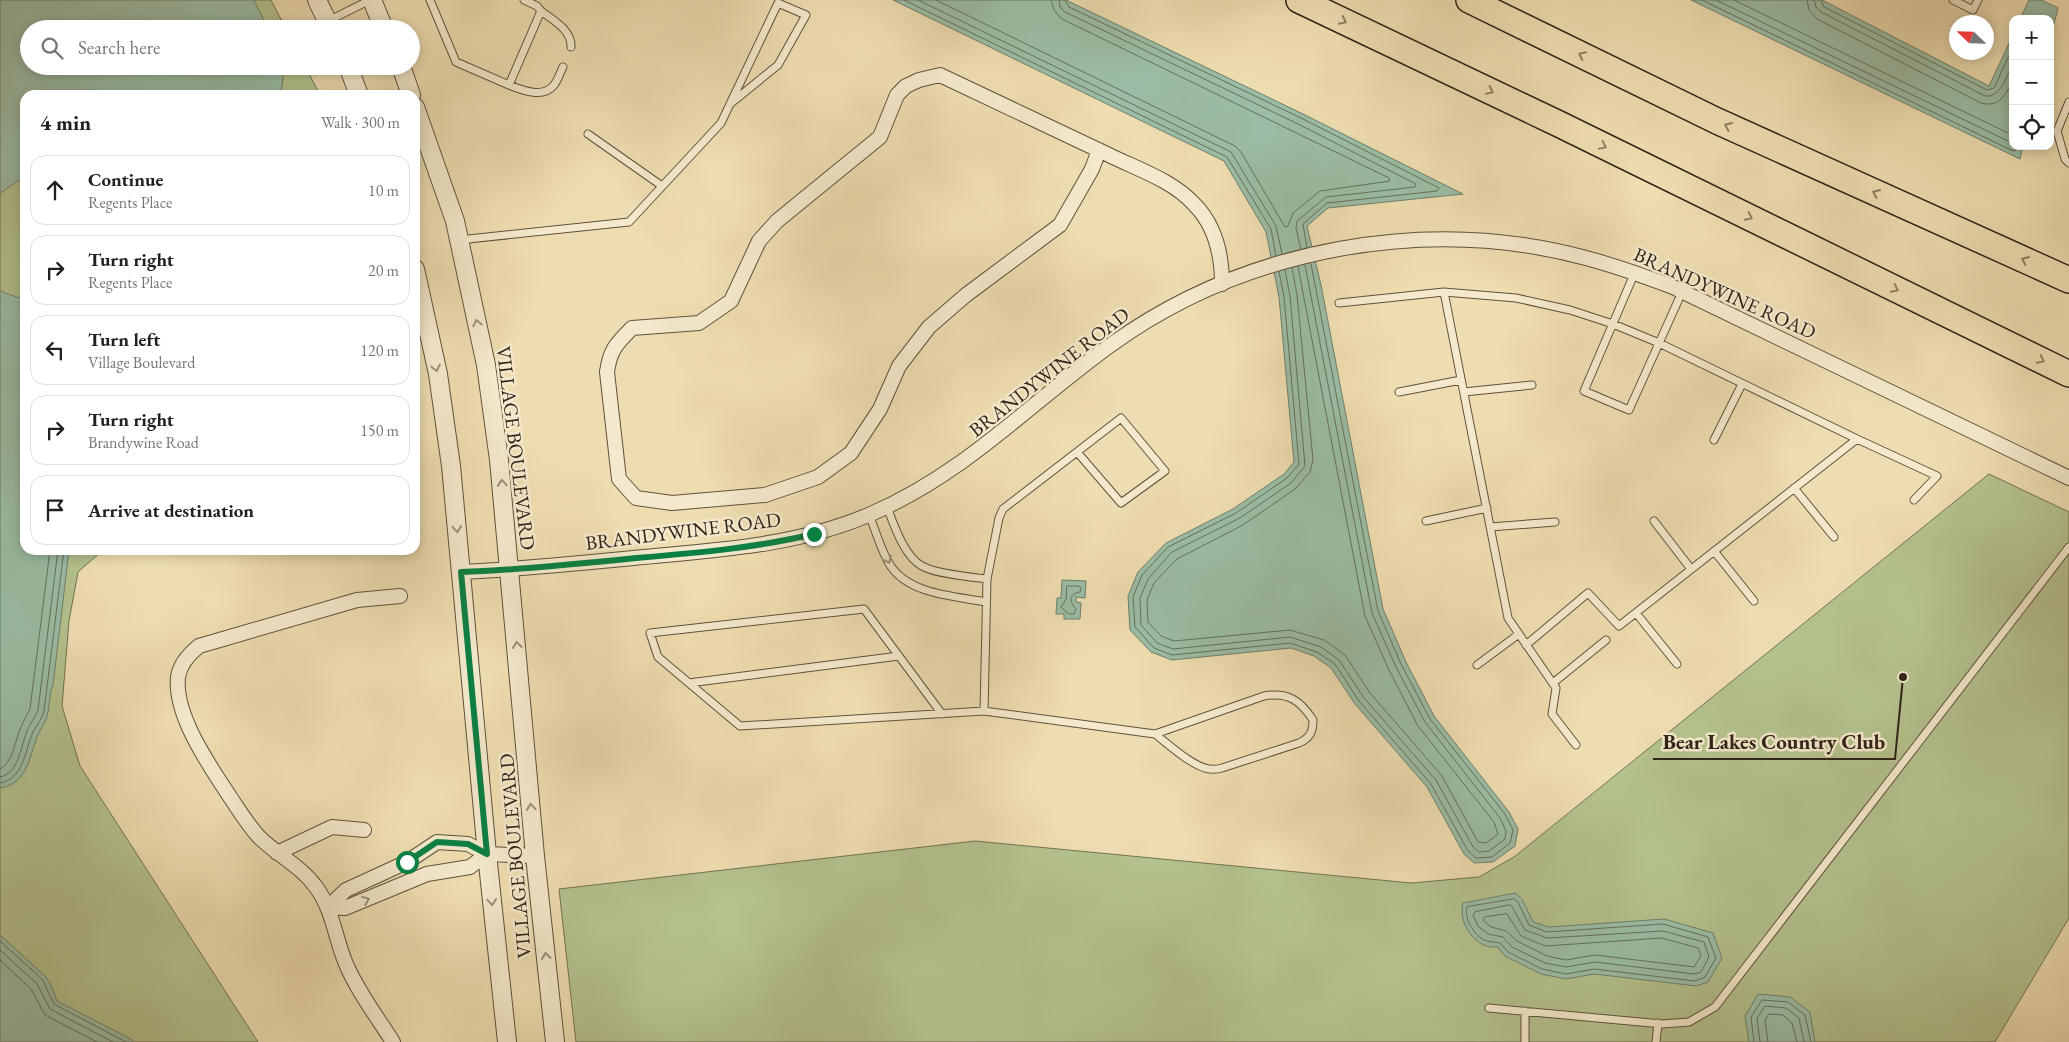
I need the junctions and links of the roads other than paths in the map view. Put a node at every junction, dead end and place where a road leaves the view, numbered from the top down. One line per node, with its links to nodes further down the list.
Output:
1 (317, 0): 10 (street)
2 (371, 0): 11 (lane); 12 (street)
3 (430, 0): 17 (lane)
4 (524, 0): 9 (lane)
5 (1299, 0): 37 (highway, one-way to 37)
6 (1468, 0): 29 (highway, one-way to 6)
7 (1953, 0): 8 (lane)
8 (1978, 0)
9 (541, 11): 13 (lane); 17 (lane)
10 (327, 20)
11 (337, 20)
12 (380, 20)
13 (571, 47)
14 (563, 67): 17 (lane)
15 (351, 75): 18 (street)
16 (404, 75): 19 (street)
17 (509, 85)
18 (357, 90)
19 (409, 90)
20 (2069, 102): 25 (lane)
21 (730, 104): 21 (lane); 26 (lane)
22 (420, 121): 27 (street, VILLAGE BOULEVARD)
23 (588, 134): 26 (lane)
24 (1099, 150): 24 (street); 30 (street)
25 (2069, 163)
26 (662, 186): 27 (lane)
27 (459, 240): 60 (street, VILLAGE BOULEVARD, one-way to 27)
28 (1635, 272): 30 (street, BRANDYWINE ROAD); 33 (street, BRANDYWINE ROAD); 35 (lane)
29 (2069, 280)
30 (1222, 284): 49 (street, BRANDYWINE ROAD)
31 (420, 292): 61 (street, VILLAGE BOULEVARD, one-way to 61)
32 (1444, 292): 34 (lane); 35 (lane); 38 (lane)
33 (1682, 292): 36 (lane); 46 (street, BRANDYWINE ROAD)
34 (1339, 303)
35 (1613, 324): 36 (lane); 36 (lane)
36 (1659, 343): 39 (lane)
37 (2069, 374)
38 (1461, 380): 41 (lane); 42 (lane)
39 (1742, 384): 43 (lane); 44 (lane)
40 (1532, 385): 42 (lane)
41 (1399, 392)
42 (1464, 392): 50 (lane)
43 (1857, 439): 47 (lane); 48 (lane)
44 (1714, 440)
45 (1077, 452): 45 (lane); 62 (lane)
46 (2069, 478)
47 (1794, 488): 56 (lane); 58 (lane)
48 (1914, 500)
49 (887, 507): 51 (street, BRANDYWINE ROAD); 62 (lane)
50 (1486, 508): 52 (lane); 55 (lane)
51 (869, 515): 60 (street, BRANDYWINE ROAD); 65 (lane, one-way to 65)
52 (1426, 521)
53 (1654, 521): 59 (lane)
54 (1555, 522): 55 (lane)
55 (1490, 528): 67 (lane)
56 (1834, 537)
57 (2069, 546): 86 (lane)
58 (1714, 551): 59 (lane); 64 (lane)
59 (1691, 569): 66 (lane)
60 (509, 570): 61 (street, BRANDYWINE ROAD); 82 (street, VILLAGE BOULEVARD, one-way to 60)
61 (461, 572): 81 (street, VILLAGE BOULEVARD)
62 (987, 579): 65 (lane)
63 (400, 596): 80 (street)
64 (1754, 601)
65 (986, 602): 75 (lane)
66 (1636, 613): 69 (lane); 71 (lane)
67 (1519, 634): 69 (lane); 72 (lane)
68 (1606, 640): 74 (lane)
69 (1526, 644): 74 (lane)
70 (899, 656): 73 (lane); 73 (lane); 76 (lane)
71 (1677, 664)
72 (1477, 665)
73 (689, 683): 76 (lane)
74 (1553, 683): 78 (lane)
75 (984, 711): 76 (lane); 77 (lane)
76 (942, 714)
77 (1155, 734): 77 (lane)
78 (1576, 745)
79 (364, 830): 80 (street)
80 (277, 853): 83 (street)
81 (487, 854): 82 (street); 83 (street, one-way to 81); 83 (street); 88 (street, VILLAGE BOULEVARD, one-way to 88)
82 (535, 856): 89 (street, VILLAGE BOULEVARD, one-way to 82)
83 (328, 907): 87 (street)
84 (1489, 1008): 85 (lane)
85 (1525, 1011): 86 (lane); 90 (lane)
86 (1658, 1023): 91 (lane)
87 (394, 1042)
88 (507, 1042)
89 (555, 1042)
90 (1525, 1042)
91 (1656, 1042)

